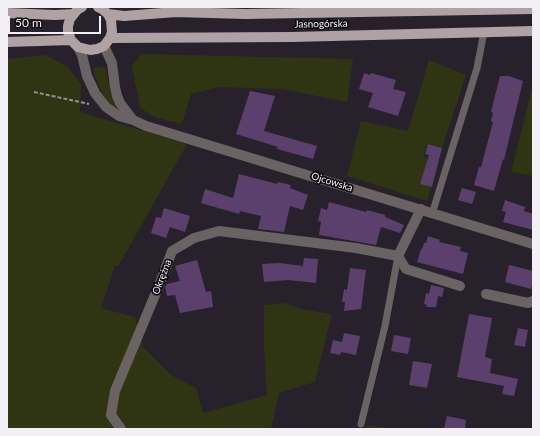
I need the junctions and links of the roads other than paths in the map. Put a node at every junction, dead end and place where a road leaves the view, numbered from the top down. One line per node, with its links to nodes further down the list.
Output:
1 (82, 7): 5 (main road)
2 (98, 7): 6 (main road)
3 (533, 9): 6 (main road, Jasnogórska)
4 (7, 13): 5 (main road)
5 (73, 14): 11 (main road)
6 (108, 14): 10 (main road)
7 (533, 31): 8 (main road, Jasnogórska)
8 (484, 32): 10 (main road, Jasnogórska); 14 (lane)
9 (7, 42): 11 (main road)
10 (107, 42): 11 (main road, Jasnogórska); 12 (street)
11 (75, 43): 12 (street, Ojcowska)
12 (132, 120): 13 (street, Ojcowska)
13 (421, 209): 14 (street, Ojcowska); 16 (street)
14 (432, 214): 15 (street, Ojcowska)
15 (533, 244)
16 (398, 256): 17 (street); 20 (lane); 21 (street, Okrężna)
17 (460, 286)
18 (486, 294): 19 (street)
19 (530, 302)
20 (361, 424)
21 (121, 429)

